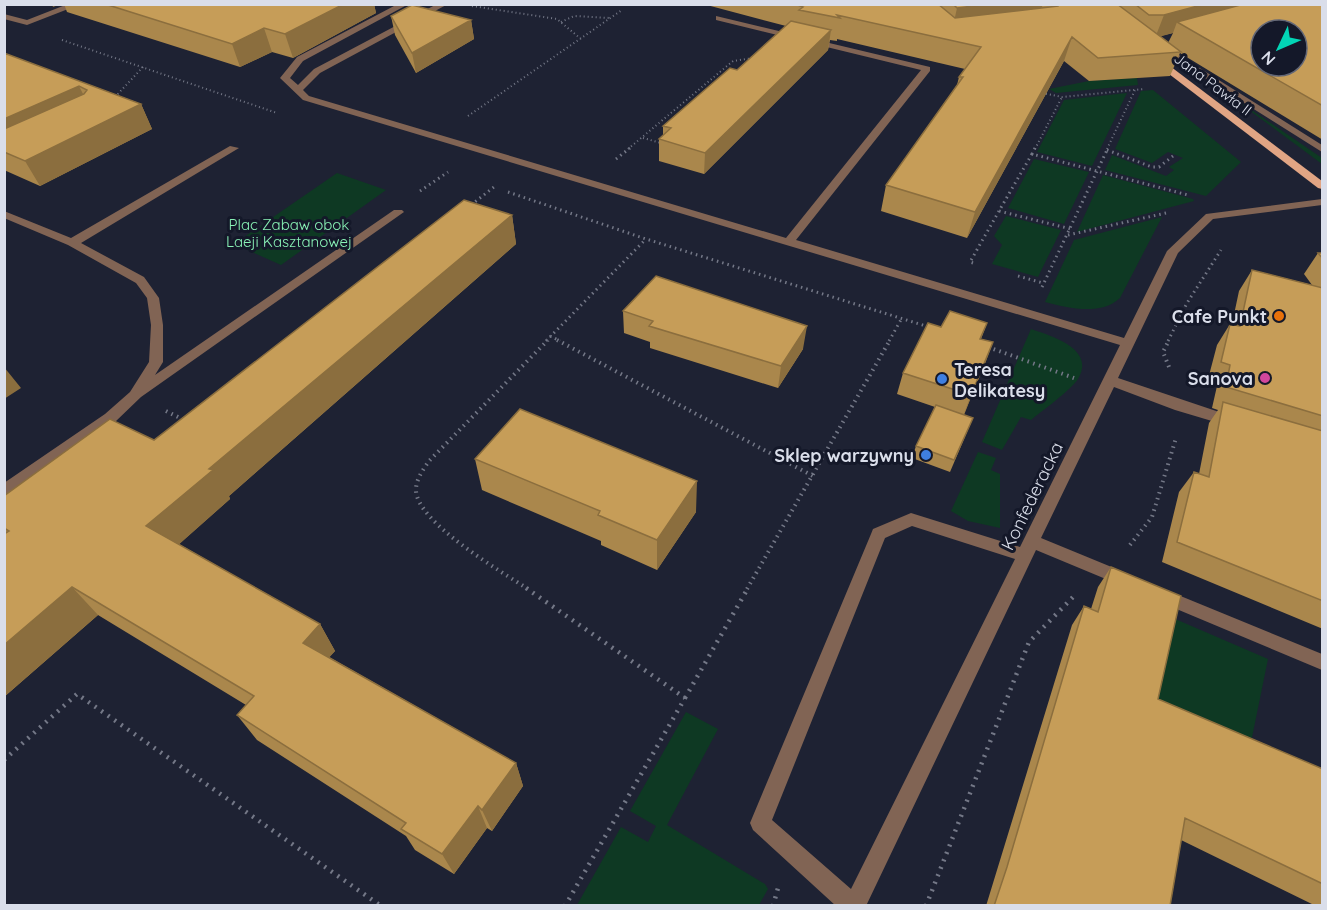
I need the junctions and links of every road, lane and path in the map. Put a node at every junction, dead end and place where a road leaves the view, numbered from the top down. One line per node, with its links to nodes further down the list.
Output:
1 (77, 4): 6 (street)
2 (395, 4): 18 (street)
3 (444, 4): 18 (street)
4 (470, 6): 9 (path)
5 (622, 10): 7 (path)
6 (4, 16)
7 (611, 18): 9 (path); 10 (path)
8 (719, 18): 47 (street)
9 (561, 22): 10 (path)
10 (580, 39): 25 (path)
11 (1161, 42): 30 (street)
12 (1144, 50): 35 (main road, Jana Pawła II)
13 (756, 57): 15 (path)
14 (143, 67): 22 (path)
15 (705, 85): 16 (path); 23 (path)
16 (716, 88)
17 (1152, 88): 19 (path)
18 (297, 90): 47 (street)
19 (1135, 90): 21 (path); 29 (path)
20 (1040, 92): 21 (path)
21 (1062, 97): 31 (path)
22 (112, 100)
23 (675, 110): 24 (path); 26 (path)
24 (683, 112)
25 (460, 122)
26 (642, 138): 27 (path); 33 (path)
27 (668, 145)
28 (234, 148): 48 (street)
29 (1107, 150): 32 (path); 34 (path)
30 (1323, 150)
31 (1032, 154): 34 (path); 41 (path)
32 (1173, 156)
33 (609, 165)
34 (1098, 171): 37 (path); 44 (path)
35 (1323, 186)
36 (494, 187): 39 (path)
37 (1198, 197)
38 (1323, 202): 54 (street, Konfederacka)
39 (465, 210)
40 (1177, 210): 45 (path)
41 (999, 211): 44 (path); 50 (path)
42 (398, 212): 58 (street)
43 (4, 214): 48 (street)
44 (1071, 229): 45 (path)
45 (1067, 236): 51 (path)
46 (646, 239): 53 (path)
47 (789, 242): 54 (street)
48 (72, 243): 58 (street)
49 (1225, 243): 59 (path)
50 (980, 265)
51 (1012, 274)
52 (902, 318): 62 (path)
53 (550, 336): 62 (path); 67 (path)
54 (1127, 343): 57 (street, Konfederacka)
55 (1019, 357): 56 (path)
56 (1078, 380)
57 (1110, 380): 59 (street); 64 (street, Konfederacka)
58 (135, 395): 60 (path); 63 (street)
59 (1180, 406): 61 (street); 65 (path)
60 (194, 425)
61 (1246, 426)
62 (813, 476): 67 (path)
63 (4, 491)
64 (1028, 548): 65 (street); 71 (street, Konfederacka); 71 (street)
65 (1098, 569): 66 (street); 72 (path)
66 (1323, 662)
67 (685, 698): 70 (path)
68 (4, 760): 69 (path)
69 (381, 906)
70 (566, 906)
71 (854, 906)
72 (926, 906)

